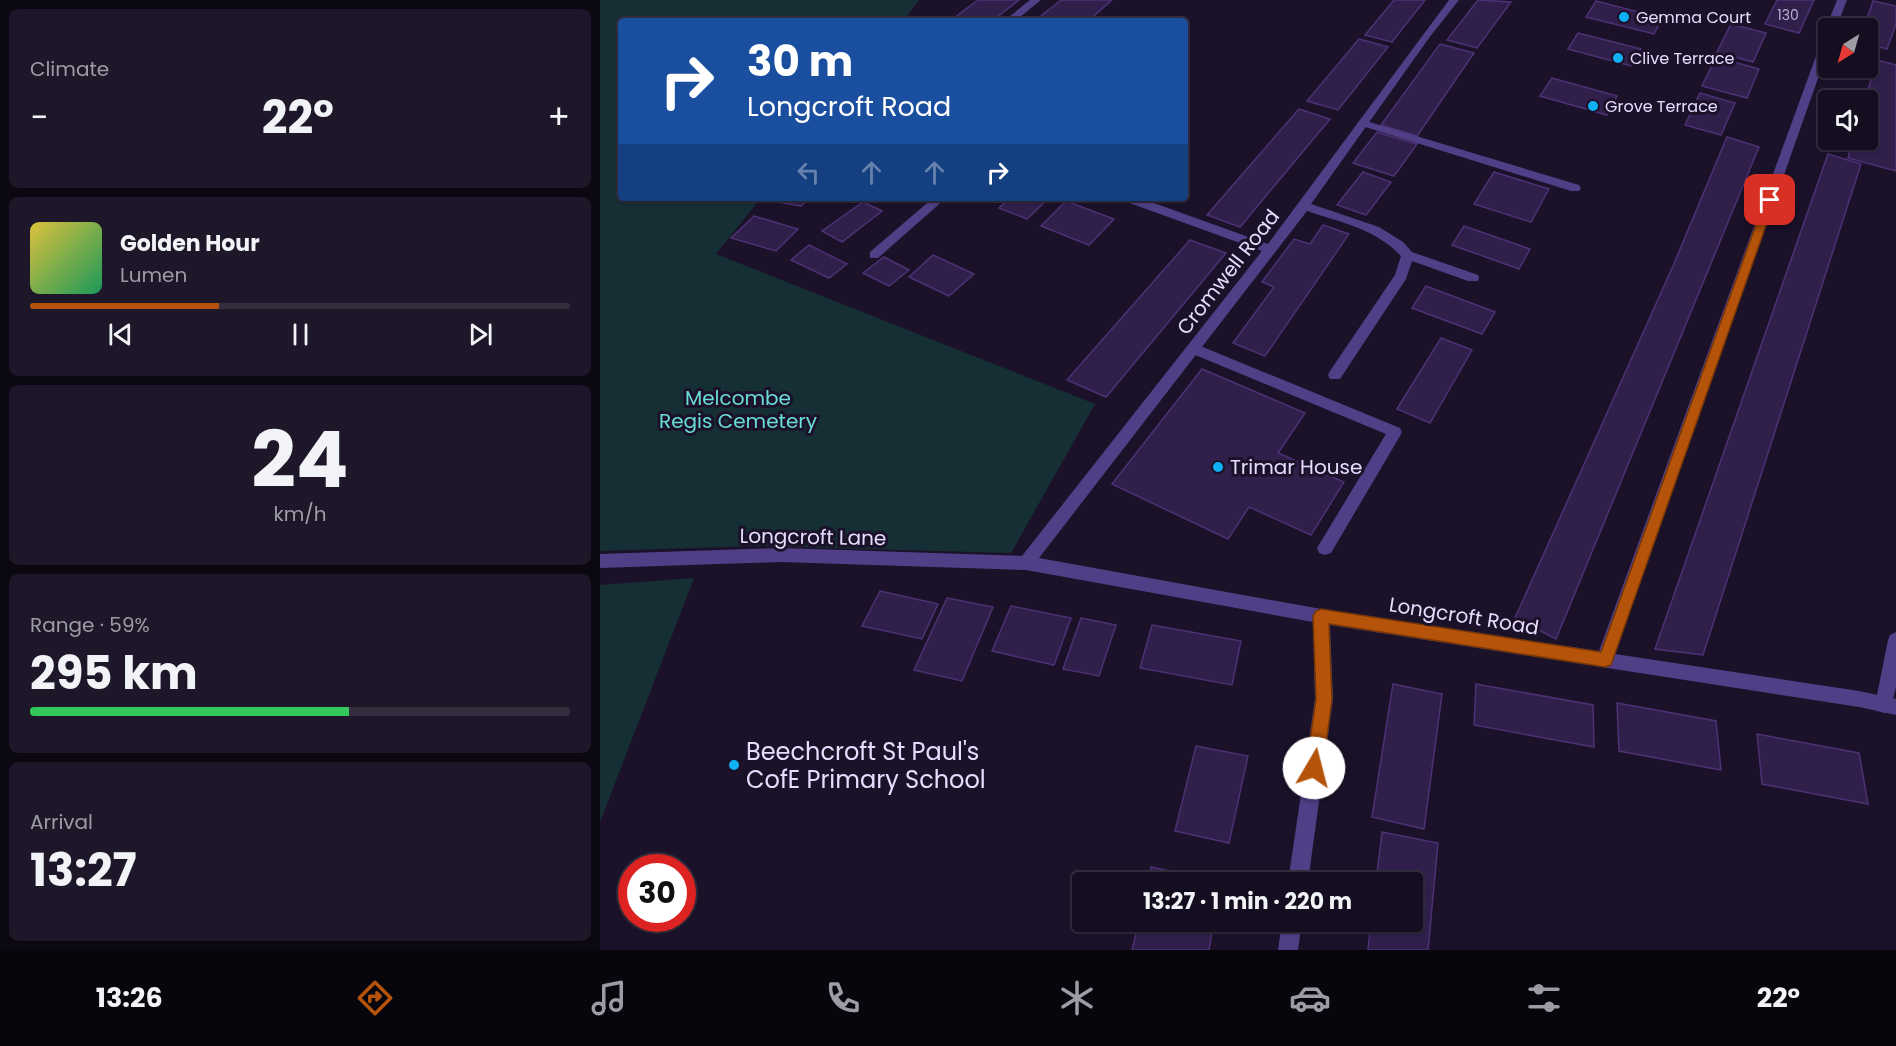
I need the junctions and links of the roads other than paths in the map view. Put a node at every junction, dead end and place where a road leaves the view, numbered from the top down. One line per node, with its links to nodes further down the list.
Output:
1 (1036, 0): 4 (street)
2 (1454, 0): 7 (street, Cromwell Road)
3 (1842, 0): 5 (street)
4 (1013, 18)
5 (1836, 18)
6 (1818, 65): 23 (street)
7 (1363, 123): 8 (street); 11 (street, Cromwell Road)
8 (1575, 188)
9 (937, 201): 13 (street)
10 (1136, 201): 12 (street)
11 (1304, 206): 12 (street, Cromwell Road); 14 (street)
12 (1270, 249): 16 (street, Cromwell Road)
13 (874, 255)
14 (1408, 255): 15 (street); 17 (street)
15 (1473, 278)
16 (1193, 348): 18 (street); 20 (street, Cromwell Road)
17 (1335, 375)
18 (1325, 548)
19 (600, 561): 20 (street, Longcroft Lane)
20 (1026, 563): 21 (street, Longcroft Road)
21 (1321, 616): 23 (street, Longcroft Road); 25 (street)
22 (1896, 640): 24 (street)
23 (1605, 660): 24 (street, Longcroft Road)
24 (1890, 706)
25 (1299, 872)
26 (1290, 932): 27 (street)
27 (1288, 950)

